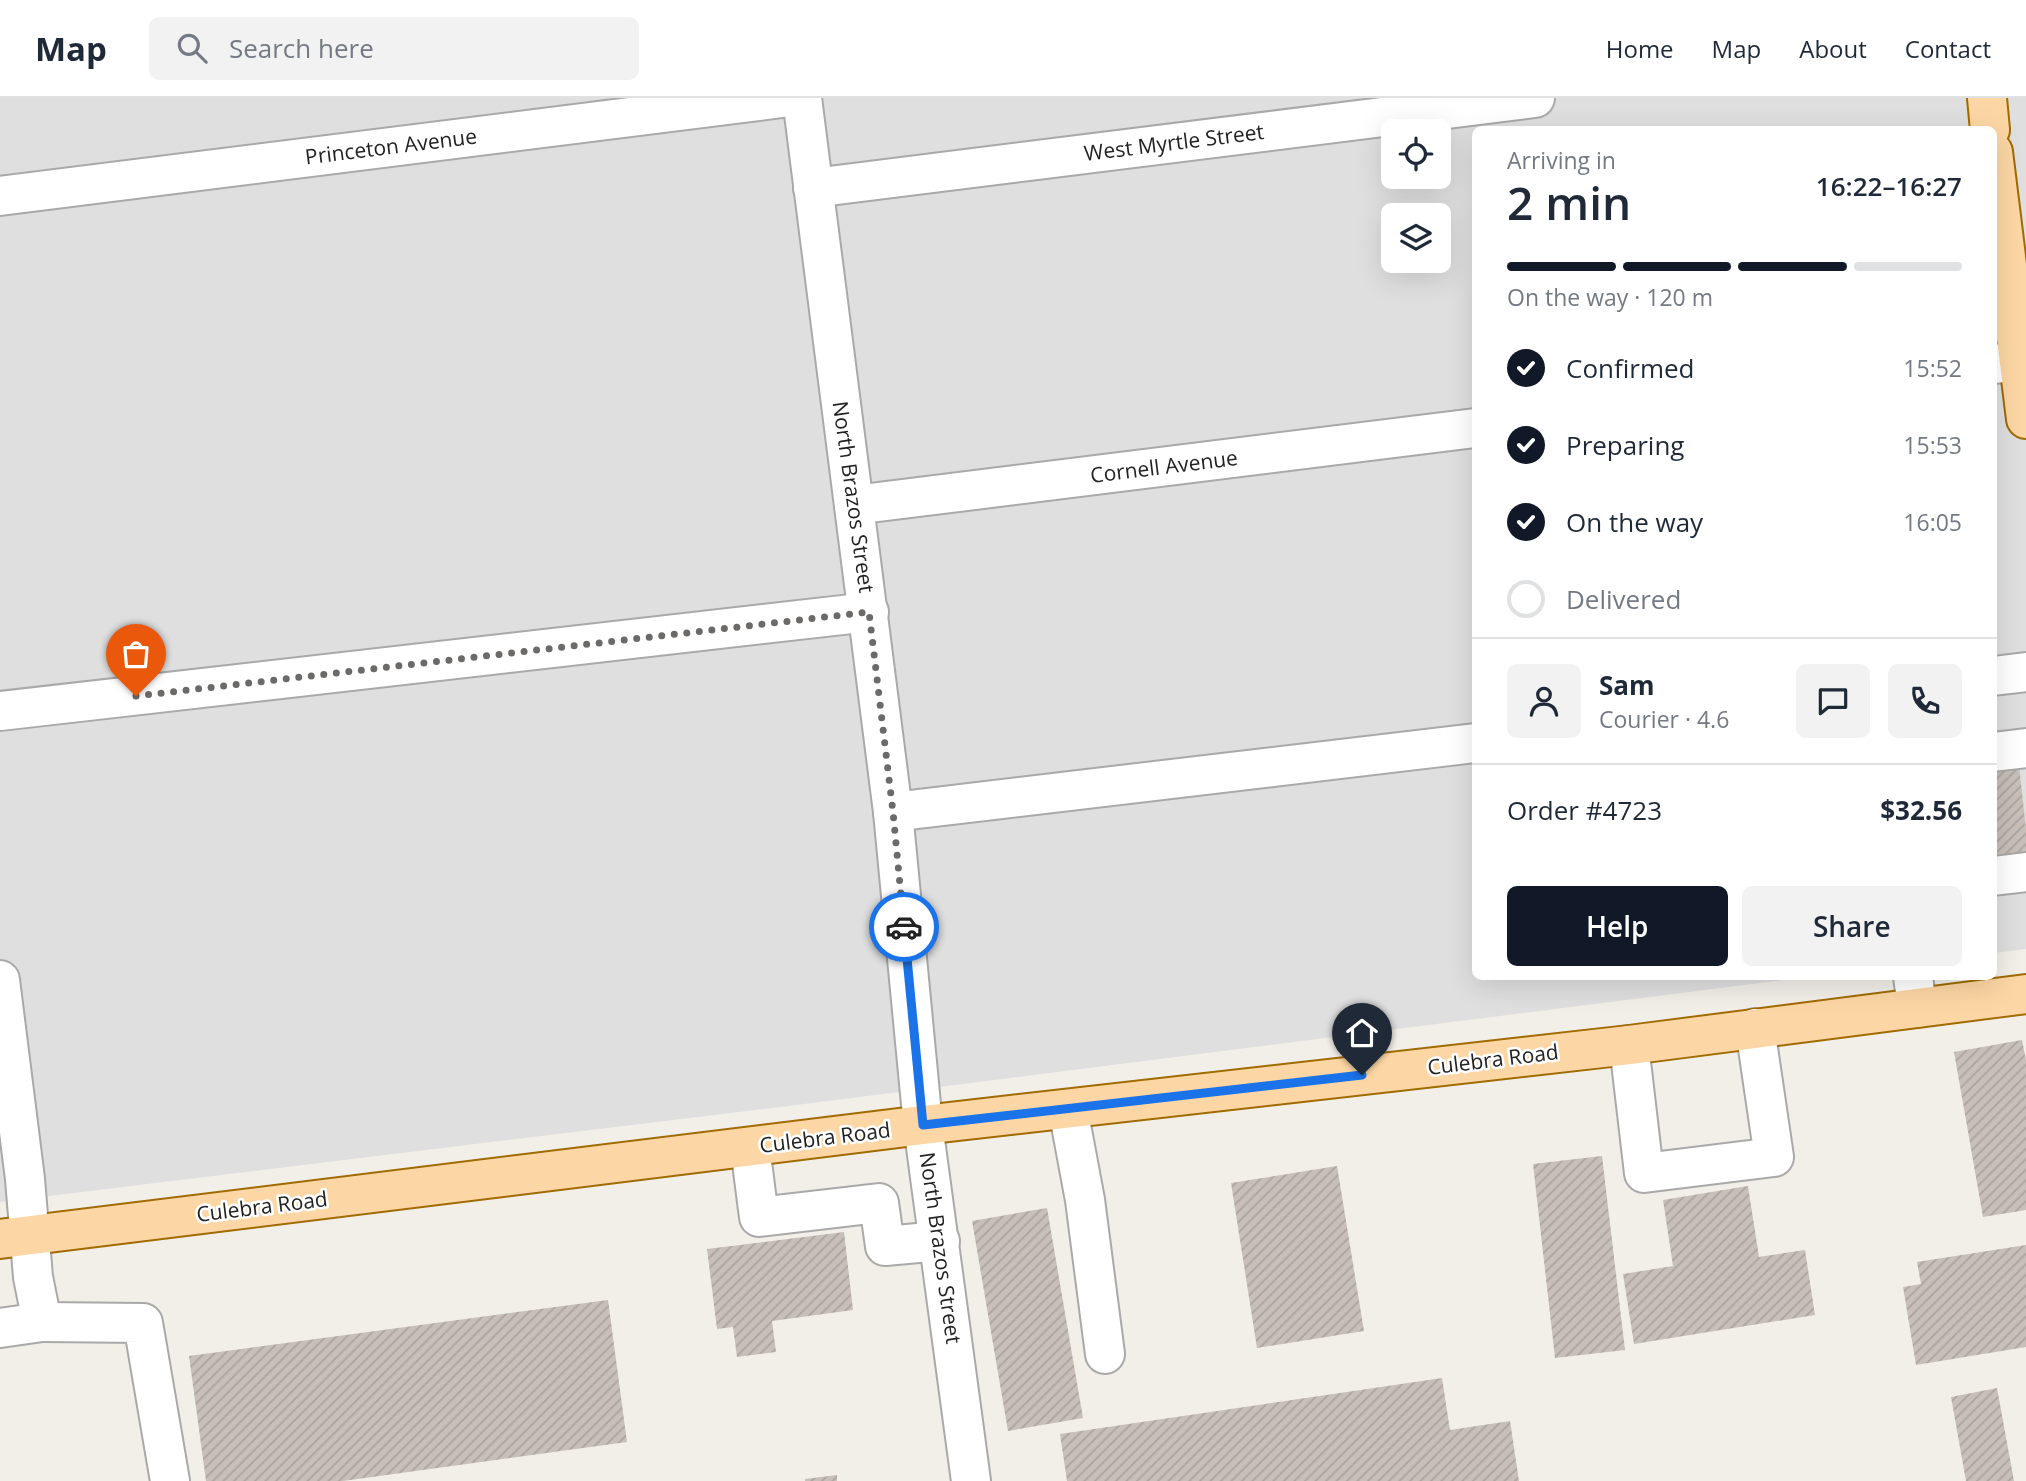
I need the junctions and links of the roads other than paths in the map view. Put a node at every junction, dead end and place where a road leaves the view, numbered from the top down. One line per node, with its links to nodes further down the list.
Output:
1 (782, 98): 8 (street, Princeton Avenue)
2 (802, 98): 6 (street, North Brazos Street)
3 (1535, 98): 6 (street, West Myrtle Street)
4 (1987, 98): 5 (main road)
5 (1990, 126)
6 (813, 188): 12 (street, North Brazos Street)
7 (1997, 194): 9 (main road)
8 (0, 196)
9 (2013, 362): 10 (main road)
10 (2026, 419)
11 (1472, 428): 12 (street, Cornell Avenue)
12 (854, 505): 13 (street, North Brazos Street)
13 (869, 612): 16 (street); 20 (street, North Brazos Street)
14 (2026, 672): 15 (street)
15 (1997, 676)
16 (0, 711)
17 (1472, 743): 20 (street)
18 (2026, 748): 19 (street)
19 (1997, 752)
20 (893, 812): 29 (street, North Brazos Street)
21 (2026, 872): 22 (street)
22 (1997, 876)
23 (0, 980): 33 (street)
24 (1915, 992): 25 (main road, Culebra Road); 26 (main road, Culebra Road)
25 (2026, 994)
26 (1755, 1028): 27 (main road, Culebra Road); 27 (street)
27 (1629, 1045): 28 (main road, Culebra Road)
28 (1068, 1109): 29 (main road, Culebra Road); 37 (street)
29 (923, 1125): 30 (main road, Culebra Road); 31 (street, North Brazos Street)
30 (750, 1147): 32 (street); 33 (main road, Culebra Road)
31 (932, 1189): 32 (street); 34 (street, North Brazos Street)
32 (879, 1203): 34 (street)
33 (15, 1238): 35 (street)
34 (940, 1241): 39 (street, North Brazos Street)
35 (42, 1322): 36 (street); 38 (street)
36 (0, 1328)
37 (1105, 1354)
38 (170, 1481)
39 (971, 1481)

